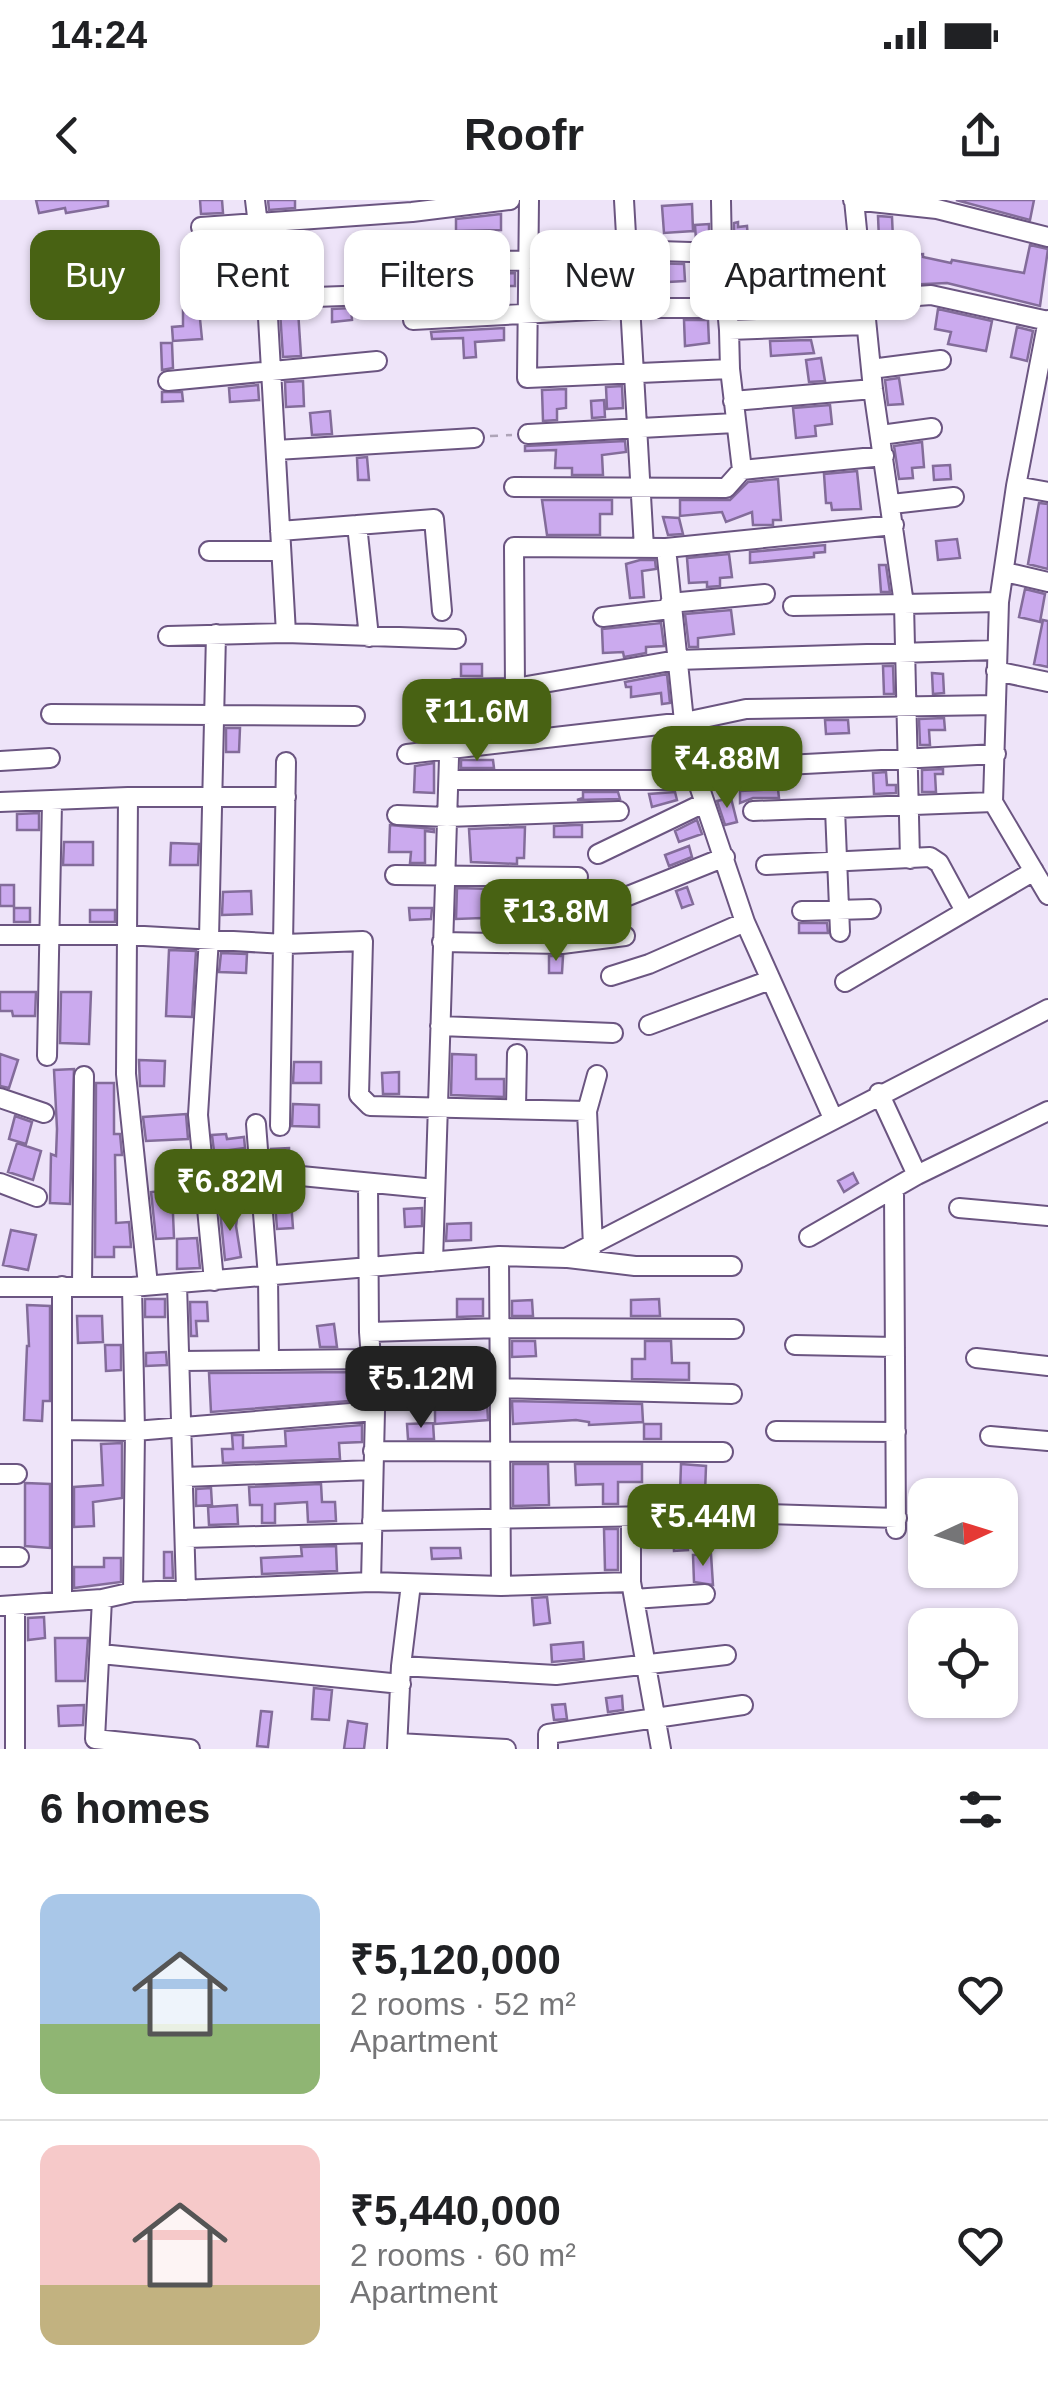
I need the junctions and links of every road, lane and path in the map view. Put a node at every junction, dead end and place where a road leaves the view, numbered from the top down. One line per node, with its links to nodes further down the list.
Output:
1 (255, 200): 7 (street)
2 (510, 200): 7 (street)
3 (529, 200): 14 (street)
4 (624, 200): 10 (street)
5 (720, 200): 11 (street)
6 (854, 200): 12 (street); 13 (street)
7 (257, 222): 8 (street); 9 (street)
8 (202, 227)
9 (258, 230)
10 (626, 230)
11 (721, 230)
12 (857, 230)
13 (1048, 237)
14 (528, 260): 15 (street); 17 (street)
15 (510, 261)
16 (921, 296): 24 (street)
17 (526, 316): 18 (street); 19 (street); 32 (street)
18 (530, 316)
19 (510, 317)
20 (268, 320): 31 (street)
21 (631, 320): 32 (street)
22 (729, 320): 26 (street)
23 (866, 320): 25 (street)
24 (1048, 320): 36 (street)
25 (866, 324): 26 (street); 29 (street)
26 (730, 330): 30 (street)
27 (941, 360): 29 (street)
28 (377, 361): 31 (street)
29 (871, 368): 34 (street)
30 (730, 369): 32 (street); 35 (street)
31 (270, 371): 33 (street); 43 (street)
32 (634, 371): 38 (street)
33 (168, 382)
34 (873, 389): 35 (street); 41 (street)
35 (733, 402): 37 (street)
36 (1040, 408): 48 (street)
37 (736, 424): 38 (street); 45 (street)
38 (636, 428): 40 (street); 47 (street)
39 (932, 428): 41 (street)
40 (528, 434): 42 (path)
41 (881, 435): 44 (street)
42 (474, 438): 43 (street)
43 (276, 450): 54 (street)
44 (884, 456): 45 (street); 51 (street)
45 (742, 470): 47 (street)
46 (514, 486): 47 (street)
47 (641, 486): 55 (street)
48 (1016, 486): 49 (street); 59 (street)
49 (1048, 492)
50 (954, 497): 51 (street)
51 (892, 504): 53 (street)
52 (357, 525): 54 (street); 66 (street); 71 (street)
53 (894, 525): 56 (street); 63 (street)
54 (280, 531): 58 (street)
55 (644, 548): 56 (street); 78 (street)
56 (666, 548): 64 (street)
57 (209, 551): 58 (street)
58 (281, 551): 68 (street)
59 (1006, 572): 60 (street); 62 (street)
60 (1048, 582)
61 (765, 594): 64 (street)
62 (999, 602): 63 (street); 73 (street)
63 (904, 604): 65 (street); 74 (street)
64 (670, 606): 67 (street); 75 (street)
65 (793, 606)
66 (442, 611)
67 (603, 617)
68 (286, 633): 69 (street); 71 (street)
69 (216, 634): 70 (street); 82 (street)
70 (168, 636)
71 (369, 638): 72 (street)
72 (456, 638)
73 (996, 650): 74 (street); 76 (street)
74 (906, 653): 75 (street); 80 (street)
75 (677, 660): 78 (street); 84 (street)
76 (996, 672): 77 (street); 79 (street)
77 (1048, 682)
78 (515, 688): 85 (street)
79 (996, 705): 80 (street); 87 (street)
80 (908, 706): 84 (street); 89 (street)
81 (52, 714): 82 (street)
82 (212, 715): 83 (street); 95 (street)
83 (355, 716)
84 (685, 722): 85 (street); 94 (street)
85 (450, 747): 86 (street); 93 (street)
86 (407, 754)
87 (996, 754): 89 (street); 100 (street)
88 (50, 758): 90 (street)
89 (908, 758): 92 (street); 102 (street)
90 (0, 761)
91 (286, 762): 97 (street)
92 (729, 768)
93 (448, 780): 94 (street); 107 (street)
94 (697, 780): 101 (street)
95 (210, 796): 96 (street); 97 (street); 129 (street)
96 (128, 797): 99 (street); 127 (street)
97 (286, 798): 131 (street)
98 (0, 802): 99 (street)
99 (52, 802): 125 (street)
100 (993, 802): 102 (street); 113 (street)
101 (704, 803): 108 (street); 109 (street)
102 (909, 806): 103 (street); 110 (street)
103 (835, 808): 104 (street); 111 (street)
104 (753, 810)
105 (619, 811): 107 (street)
106 (396, 815): 107 (street)
107 (447, 818): 116 (street)
108 (598, 854)
109 (725, 857): 121 (street); 123 (street)
110 (910, 859): 111 (street); 122 (street)
111 (837, 862): 112 (street); 119 (street)
112 (766, 865)
113 (1040, 872): 117 (street); 122 (street)
114 (395, 876): 116 (street)
115 (578, 877): 116 (street)
116 (444, 878): 130 (street)
117 (1048, 894)
118 (871, 909): 119 (street)
119 (839, 910): 120 (street); 124 (street)
120 (802, 911)
121 (588, 912)
122 (964, 912): 134 (street)
123 (746, 922): 132 (street); 133 (street)
124 (840, 932)
125 (50, 934): 126 (street); 127 (street); 140 (street)
126 (0, 935)
127 (126, 935): 129 (street); 174 (street)
128 (624, 936): 130 (street)
129 (209, 938): 131 (street); 170 (street)
130 (442, 942): 136 (street)
131 (285, 944): 145 (street); 152 (street)
132 (611, 976)
133 (770, 980): 137 (street); 150 (street)
134 (845, 982)
135 (1048, 1009): 143 (street)
136 (440, 1026): 138 (street); 145 (street)
137 (649, 1026)
138 (612, 1032)
139 (517, 1054): 146 (street)
140 (47, 1056)
141 (597, 1074): 147 (street)
142 (84, 1076): 173 (street)
143 (879, 1094): 150 (street); 153 (street)
144 (0, 1098): 149 (street)
145 (436, 1107): 146 (street); 157 (street)
146 (516, 1107): 147 (street)
147 (588, 1111): 163 (street)
148 (1048, 1111): 153 (street)
149 (44, 1113)
150 (833, 1118): 163 (street)
151 (256, 1124): 169 (street)
152 (280, 1126)
153 (917, 1175): 158 (street)
154 (301, 1176): 156 (street)
155 (0, 1183): 159 (street)
156 (368, 1183): 157 (street); 167 (street)
157 (434, 1189): 166 (street)
158 (894, 1190): 162 (street); 180 (street)
159 (38, 1197)
160 (959, 1208): 161 (street)
161 (1048, 1216)
162 (809, 1237)
163 (592, 1246): 165 (street)
164 (499, 1256): 165 (street); 166 (street); 176 (street)
165 (566, 1258): 168 (street)
166 (432, 1262): 167 (street)
167 (367, 1265): 169 (street); 178 (street)
168 (732, 1266)
169 (268, 1277): 170 (street); 183 (street)
170 (214, 1282): 171 (street)
171 (177, 1284): 174 (street); 184 (street)
172 (62, 1286): 173 (street); 175 (street); 190 (street)
173 (82, 1286): 174 (street)
174 (140, 1286): 191 (street)
175 (0, 1288)
176 (500, 1328): 177 (street); 178 (street); 186 (street)
177 (734, 1329)
178 (369, 1332): 182 (street)
179 (795, 1345): 180 (street)
180 (896, 1348): 193 (street)
181 (976, 1358): 185 (street)
182 (371, 1359): 183 (street); 188 (street)
183 (269, 1360): 184 (street)
184 (181, 1361): 189 (street)
185 (1048, 1366)
186 (501, 1388): 187 (street); 188 (street); 198 (street)
187 (732, 1394)
188 (374, 1404): 189 (street); 196 (street)
189 (181, 1426): 191 (street); 200 (street)
190 (62, 1430): 191 (street); 215 (street)
191 (135, 1431): 212 (street)
192 (776, 1431): 193 (street)
193 (896, 1432): 201 (street)
194 (990, 1436): 195 (street)
195 (1048, 1441)
196 (373, 1450): 198 (street); 199 (street)
197 (723, 1452): 198 (street)
198 (500, 1453): 204 (street)
199 (373, 1470): 200 (street); 205 (street)
200 (184, 1476): 206 (street)
201 (767, 1514)
202 (631, 1516): 203 (street); 204 (street); 211 (street)
203 (715, 1516)
204 (501, 1517): 205 (street); 209 (street)
205 (372, 1527): 206 (street); 207 (street)
206 (185, 1538): 210 (street)
207 (370, 1582): 208 (street); 210 (street)
208 (411, 1584): 209 (street); 220 (street)
209 (501, 1586): 211 (street)
210 (186, 1590): 212 (street)
211 (632, 1590): 213 (street); 219 (street)
212 (133, 1592): 214 (street)
213 (705, 1594)
214 (102, 1599): 215 (street); 217 (street)
215 (62, 1601): 216 (street)
216 (8, 1606): 224 (street)
217 (101, 1654): 220 (street); 225 (street)
218 (726, 1655): 219 (street)
219 (646, 1663): 220 (street); 222 (street)
220 (401, 1675): 223 (street)
221 (743, 1705): 222 (street)
222 (656, 1719): 227 (street); 228 (street)
223 (398, 1746): 226 (street)
224 (15, 1749)
225 (190, 1749)
226 (506, 1749)
227 (548, 1749)
228 (661, 1749)

